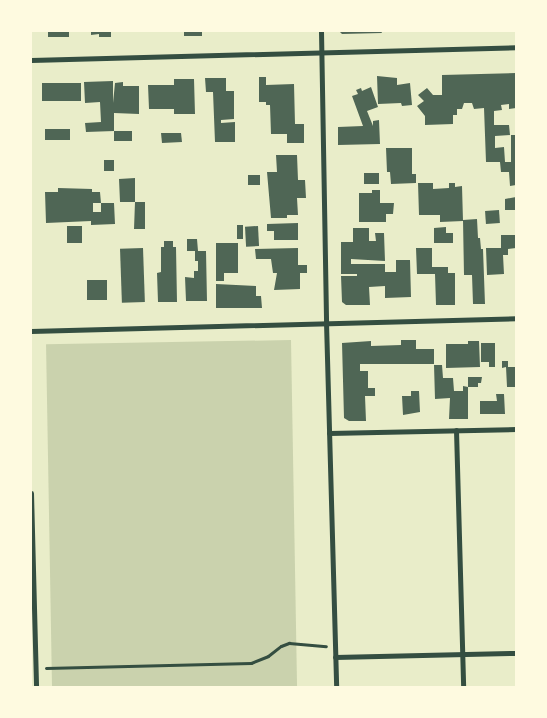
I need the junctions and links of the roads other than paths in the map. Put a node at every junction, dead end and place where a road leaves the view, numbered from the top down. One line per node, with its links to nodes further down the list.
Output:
1 (321, 31): 3 (street)
2 (516, 47): 3 (street)
3 (322, 51): 4 (street); 6 (street)
4 (31, 60)
5 (516, 318): 6 (street)
6 (326, 322): 7 (street); 10 (street)
7 (31, 331)
8 (516, 429): 9 (street)
9 (456, 430): 10 (street); 14 (street)
10 (330, 433): 15 (street)
11 (31, 493): 12 (street)
12 (33, 592): 16 (street)
13 (516, 653): 14 (street)
14 (462, 654): 15 (street); 18 (street)
15 (335, 658): 17 (street)
16 (36, 687)
17 (336, 687)
18 (463, 687)

